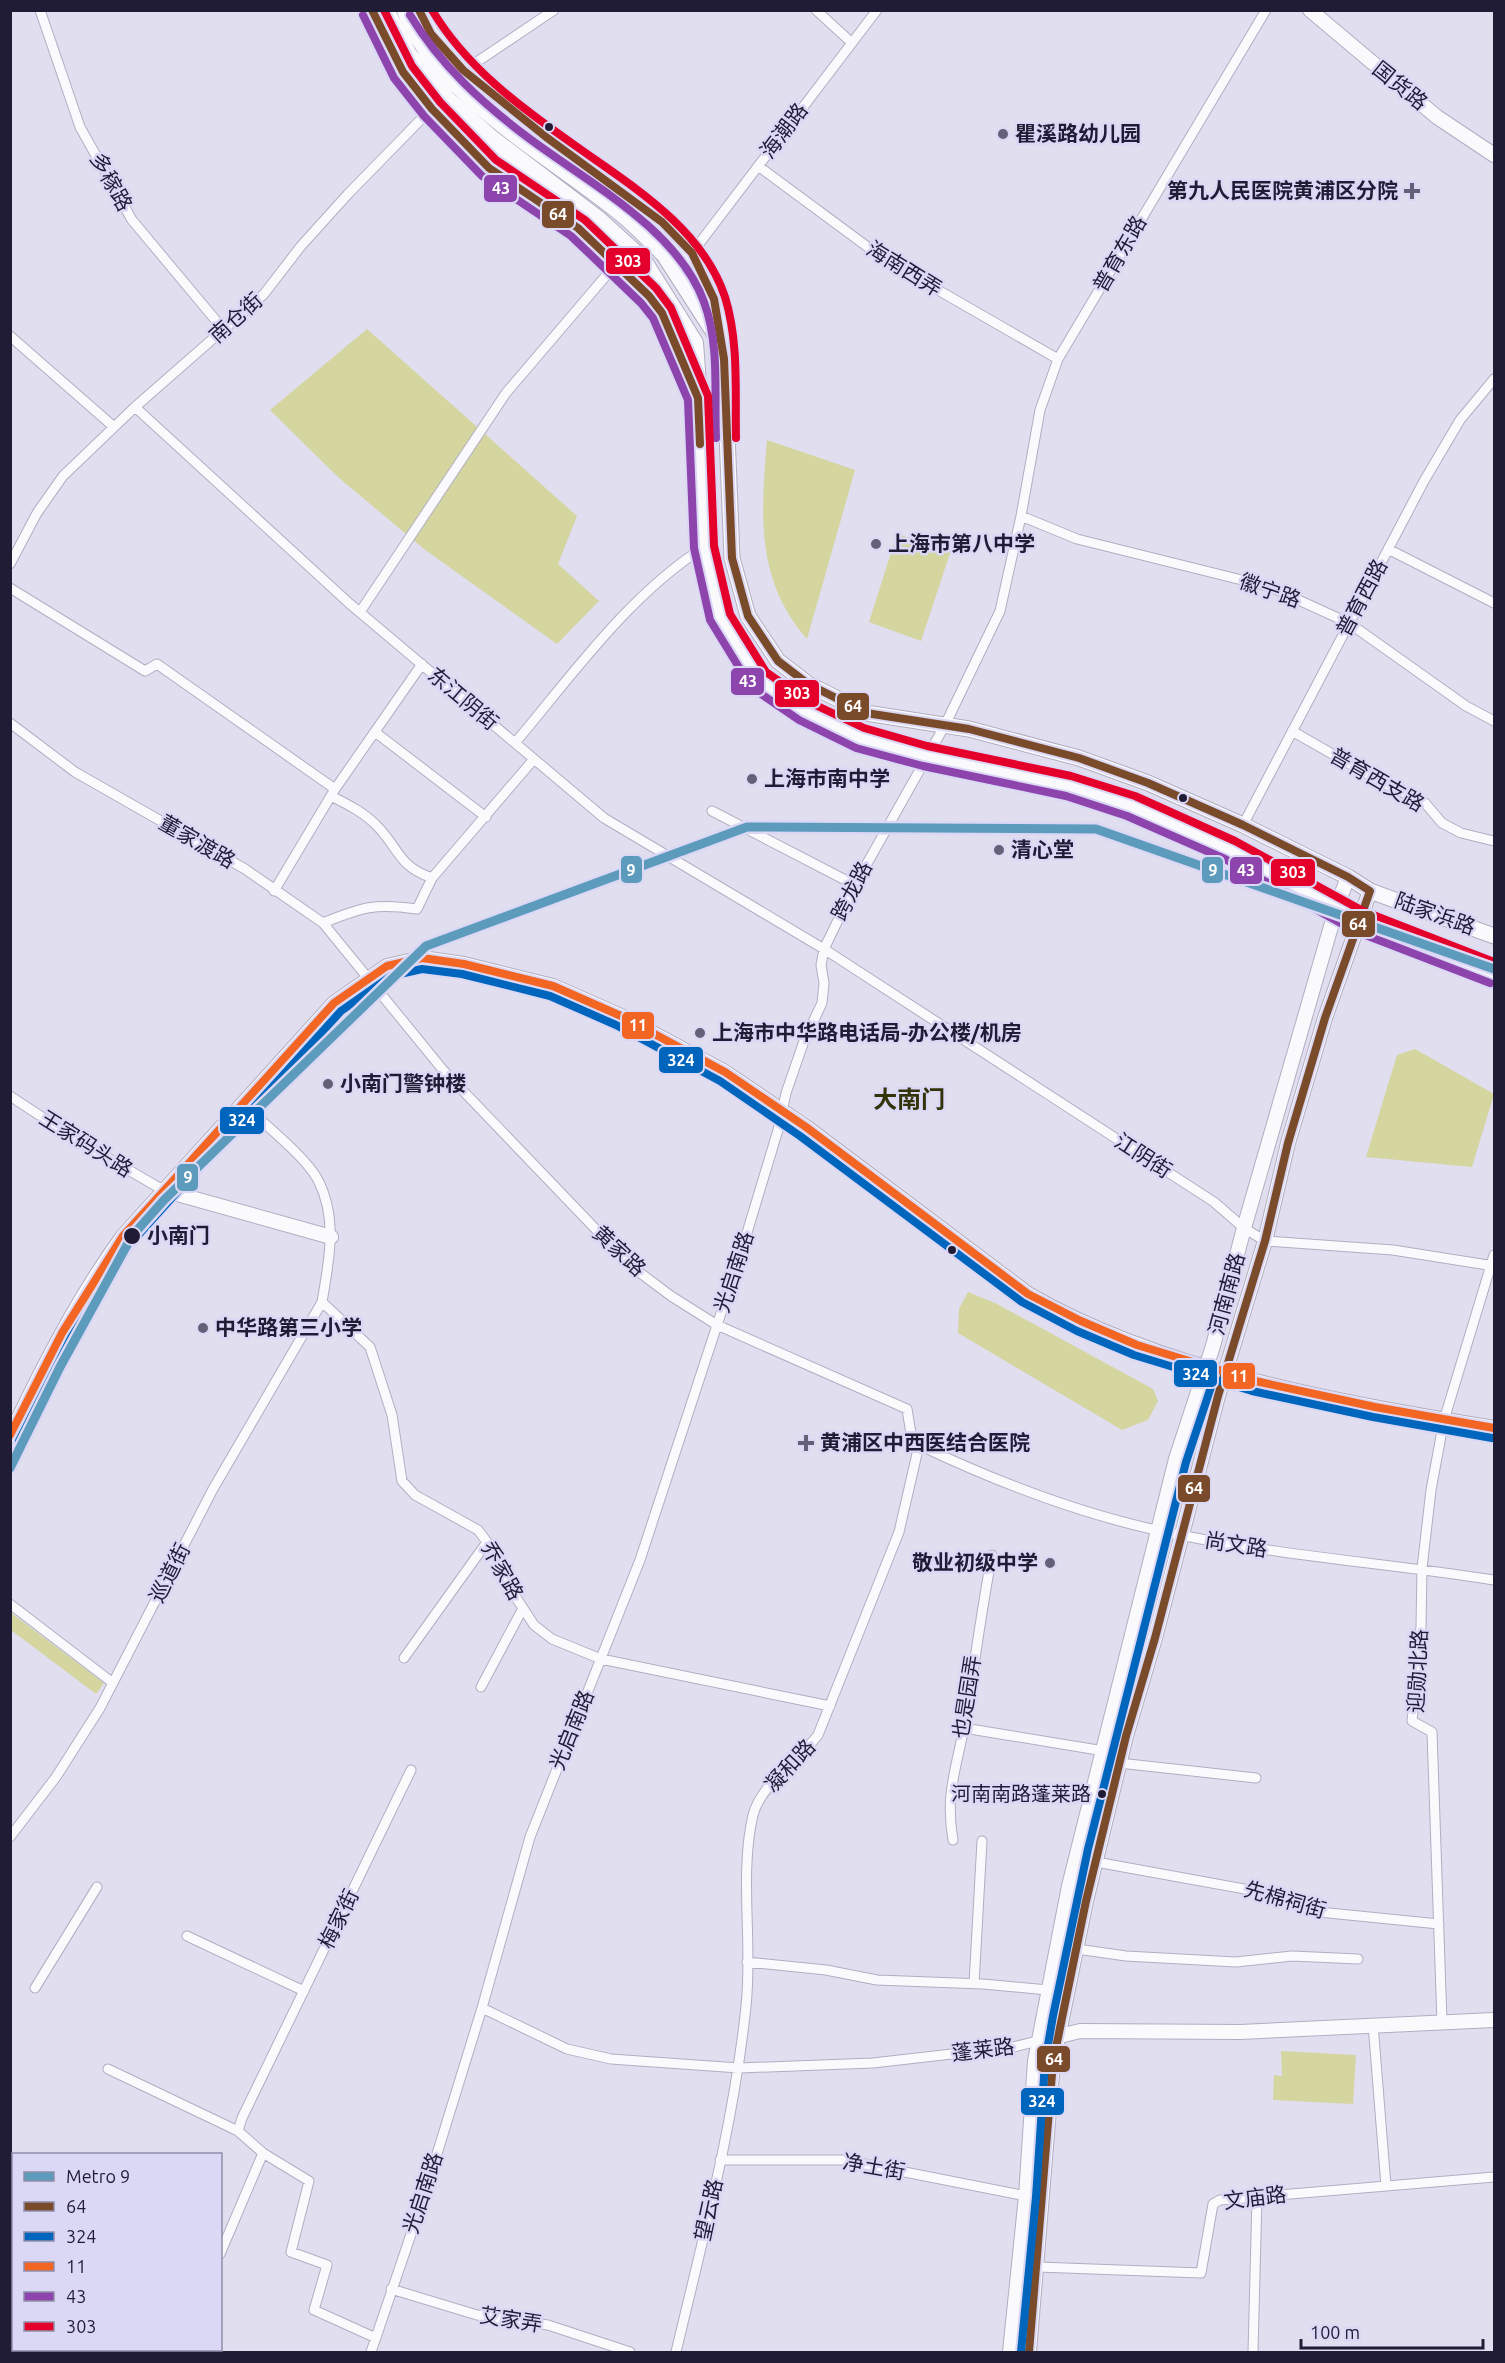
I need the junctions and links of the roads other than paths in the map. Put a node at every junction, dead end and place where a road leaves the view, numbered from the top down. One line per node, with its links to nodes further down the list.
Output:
1 (40, 10): 18 (street, 多稼路)
2 (372, 10): 13 (main road, 陆家浜路)
3 (386, 10): 23 (highway, bridge)
4 (406, 10): 20 (highway, bridge)
5 (419, 10): 12 (main road, 陆家浜路)
6 (554, 10): 12 (street, 南仓街)
7 (816, 10): 11 (street)
8 (877, 10): 11 (street, 海潮路)
9 (1266, 10): 21 (street, 普育东路)
10 (1310, 10): 14 (main road, 国货路)
11 (852, 43): 15 (street, 海潮路)
12 (463, 70): 13 (street, 南仓街); 16 (main road, 陆家浜路)
13 (432, 109): 17 (main road, 陆家浜路); 18 (street, 南仓街)
14 (1494, 155)
15 (758, 166): 16 (street, 海潮路); 21 (street, 海南西弄)
16 (692, 253): 20 (main road, 陆家浜路)
17 (616, 264): 23 (main road, 陆家浜路); 32 (street)
18 (223, 329): 24 (street, 南仓街)
19 (10, 336): 25 (street)
20 (722, 341): 37 (main road, 陆家浜路)
21 (1059, 359): 26 (street, 普育东路)
22 (1494, 379): 28 (street, 普育西路)
23 (698, 398): 27 (main road, 陆家浜路)
24 (135, 407): 25 (street, 南仓街); 32 (street, 东江阴街)
25 (114, 427): 29 (street, 南仓街)
26 (1021, 516): 33 (street, 徽宁路); 37 (street, 跨龙路)
27 (704, 547): 40 (street); 41 (main road, 陆家浜路)
28 (1388, 549): 31 (street); 33 (street, 普育西路)
29 (10, 564)
30 (10, 588): 43 (street)
31 (1494, 603)
32 (360, 612): 34 (street, 东江阴街)
33 (1349, 623): 35 (street, 徽宁路); 38 (street, 普育西路)
34 (422, 664): 39 (street); 40 (street, 东江阴街)
35 (1494, 721)
36 (10, 723): 51 (street, 董家渡路)
37 (945, 725): 41 (street, 跨龙路); 46 (main road, 陆家浜路)
38 (1292, 731): 46 (street, 普育西路); 47 (street, 普育西支路)
39 (375, 732): 43 (street); 45 (street)
40 (515, 743): 42 (street, 东江阴街)
41 (925, 756): 50 (street, 跨龙路); 53 (main road, 陆家浜路)
42 (534, 759): 45 (street); 57 (street, 东江阴街)
43 (333, 792): 49 (street); 51 (street)
44 (712, 811): 50 (street)
45 (486, 817): 49 (street)
46 (1243, 825): 48 (main road, 陆家浜路)
47 (1494, 841)
48 (1348, 877): 52 (main road, 陆家浜路); 53 (main road, 河南南路)
49 (432, 878): 55 (street)
50 (855, 885): 57 (street, 跨龙路)
51 (274, 891): 55 (street, 董家渡路)
52 (1370, 891): 54 (main road, 河南南路); 56 (main road, 陆家浜路)
53 (1336, 909): 54 (main road, 陆家浜路); 64 (main road, 河南南路)
54 (1359, 921): 58 (main road, 陆家浜路); 66 (main road, 河南南路)
55 (323, 922): 59 (street, 董家渡路)
56 (1494, 936)
57 (824, 948): 62 (street, 跨龙路); 64 (street, 江阴街)
58 (1494, 973)
59 (367, 979): 61 (main road); 62 (main road); 70 (street, 黄家路)
60 (10, 1096): 63 (street, 王家码头路)
61 (243, 1104): 63 (main road); 65 (street)
62 (783, 1111): 70 (street, 光启南路); 71 (main road)
63 (163, 1190): 65 (main road); 75 (main road)
64 (1244, 1228): 66 (street, 江阴街); 71 (main road, 河南南路)
65 (331, 1237): 69 (street)
66 (1265, 1240): 68 (street, 江阴街); 72 (main road, 河南南路)
67 (1494, 1255): 68 (street, 迎勋北路)
68 (1493, 1265): 73 (street, 迎勋北路)
69 (322, 1302): 79 (street, 乔家路); 87 (street, 巡道街)
70 (717, 1325): 76 (street, 黄家路); 86 (street, 光启南路)
71 (1207, 1366): 72 (main road); 77 (main road, 河南南路)
72 (1225, 1371): 73 (main road); 78 (main road, 河南南路)
73 (1444, 1420): 74 (main road); 81 (street, 迎勋北路)
74 (1494, 1428)
75 (10, 1436)
76 (919, 1445): 77 (street, 尚文路); 89 (street, 凝和路)
77 (1160, 1530): 78 (street, 尚文路); 91 (main road, 河南南路)
78 (1183, 1536): 81 (street, 尚文路); 92 (main road, 河南南路)
79 (487, 1542): 84 (street, 乔家路); 85 (street)
80 (992, 1555): 90 (street, 也是园弄)
81 (1422, 1568): 82 (street, 尚文路); 100 (street, 迎勋北路)
82 (1494, 1580)
83 (10, 1604): 87 (street)
84 (523, 1608): 86 (street, 乔家路); 88 (street)
85 (404, 1658)
86 (601, 1659): 89 (street, 乔家路); 109 (street, 光启南路)
87 (113, 1683): 95 (street, 巡道街)
88 (481, 1686)
89 (830, 1706): 104 (street, 凝和路)
90 (964, 1728): 91 (street); 96 (street, 也是园弄)
91 (1104, 1751): 107 (main road, 河南南路)
92 (1119, 1763): 94 (street); 98 (main road, 河南南路)
93 (411, 1770): 108 (street, 梅家街)
94 (1256, 1778)
95 (10, 1837)
96 (953, 1840)
97 (982, 1841): 105 (street)
98 (1096, 1862): 100 (street, 先棉祠街); 102 (main road, 河南南路)
99 (97, 1887): 106 (street)
100 (1439, 1924): 111 (street, 迎勋北路)
101 (187, 1936): 108 (street)
102 (1077, 1949): 103 (street); 113 (main road, 河南南路)
103 (1358, 1959)
104 (747, 1962): 105 (street); 115 (street, 凝和路)
105 (974, 1984): 107 (street)
106 (35, 1988)
107 (1048, 1990): 114 (main road, 河南南路)
108 (304, 1991): 117 (street, 梅家街)
109 (482, 2008): 115 (street, 蓬莱路); 126 (street, 光启南路)
110 (1494, 2020): 111 (main road, 蓬莱路)
111 (1442, 2022): 112 (main road, 蓬莱路)
112 (1373, 2024): 113 (main road, 蓬莱路); 121 (street)
113 (1058, 2037): 114 (main road, 蓬莱路); 125 (main road, 河南南路)
114 (1038, 2041): 115 (street, 蓬莱路); 122 (main road, 河南南路)
115 (740, 2067): 119 (street, 望云路)
116 (108, 2069): 117 (street)
117 (238, 2131): 118 (street)
118 (263, 2152): 124 (street); 127 (street)
119 (720, 2160): 122 (street, 净土街); 130 (street, 望云路)
120 (1494, 2176): 121 (street, 文庙路)
121 (1386, 2186): 123 (street, 文庙路)
122 (1026, 2196): 131 (main road, 河南南路)
123 (1257, 2197): 125 (street, 文庙路); 133 (street)
124 (222, 2249)
125 (1038, 2267): 132 (main road, 河南南路)
126 (391, 2289): 127 (street, 光启南路); 129 (street, 艾家弄)
127 (376, 2338): 128 (street, 光启南路)
128 (371, 2352)
129 (630, 2352)
130 (676, 2352)
131 (1010, 2352)
132 (1029, 2352)
133 (1253, 2352)

